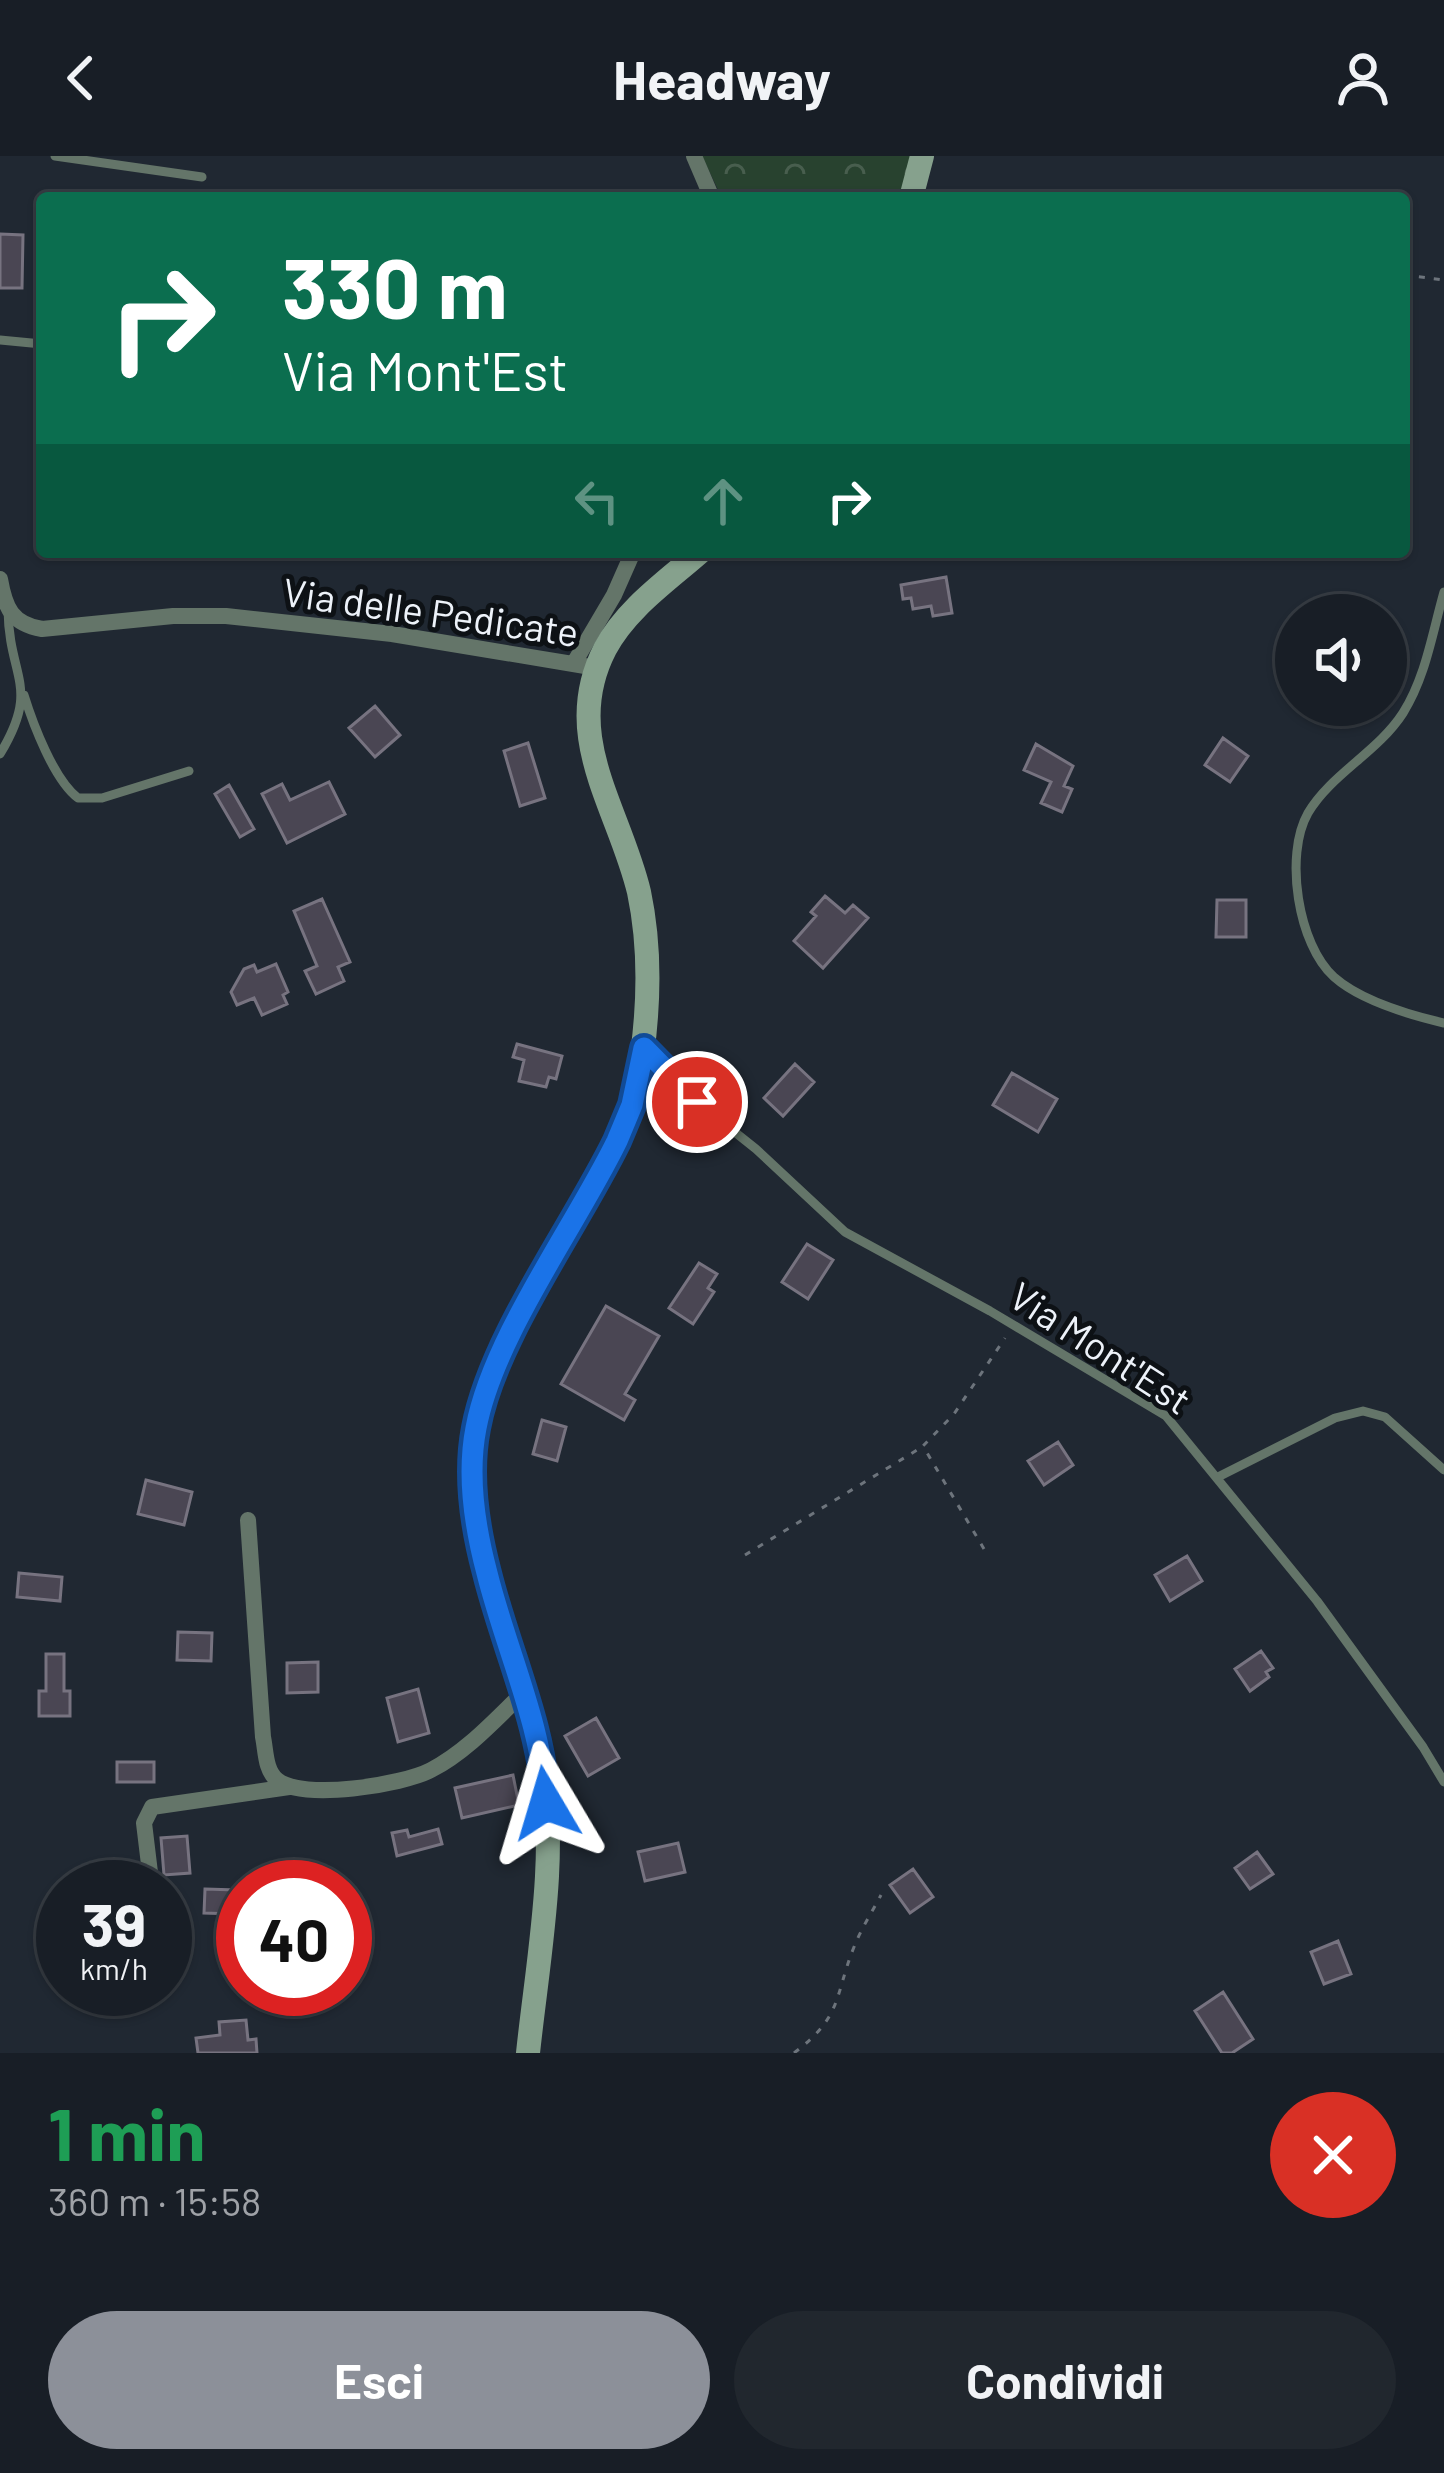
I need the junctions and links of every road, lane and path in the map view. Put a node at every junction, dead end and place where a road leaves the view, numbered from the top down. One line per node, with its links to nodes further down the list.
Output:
1 (55, 156): 4 (lane)
2 (694, 156): 5 (street)
3 (922, 156): 6 (street)
4 (202, 177)
5 (709, 192)
6 (912, 192)
7 (1410, 276): 8 (path)
8 (1444, 280)
9 (0, 340): 10 (lane)
10 (36, 343)
11 (630, 558): 16 (street)
12 (693, 558): 16 (street)
13 (0, 579): 15 (street)
14 (1444, 592): 20 (lane)
15 (8, 610): 16 (street, Via delle Pedicate); 17 (lane)
16 (586, 665): 21 (street)
17 (24, 695): 18 (lane); 19 (lane)
18 (0, 754)
19 (189, 771)
20 (1444, 1023)
21 (644, 1048): 22 (lane, Via Mont'Est); 29 (street)
22 (1014, 1325): 23 (path); 25 (lane, Via Mont'Est)
23 (923, 1446): 27 (path); 28 (path)
24 (1444, 1470): 25 (lane)
25 (1218, 1477): 30 (lane, Via Mont'Est)
26 (248, 1520): 31 (street)
27 (984, 1549)
28 (745, 1555)
29 (523, 1693): 31 (street); 34 (street)
30 (1444, 1782)
31 (292, 1787): 32 (street)
32 (148, 1860)
33 (881, 1895): 35 (path)
34 (528, 2053)
35 (794, 2053)

